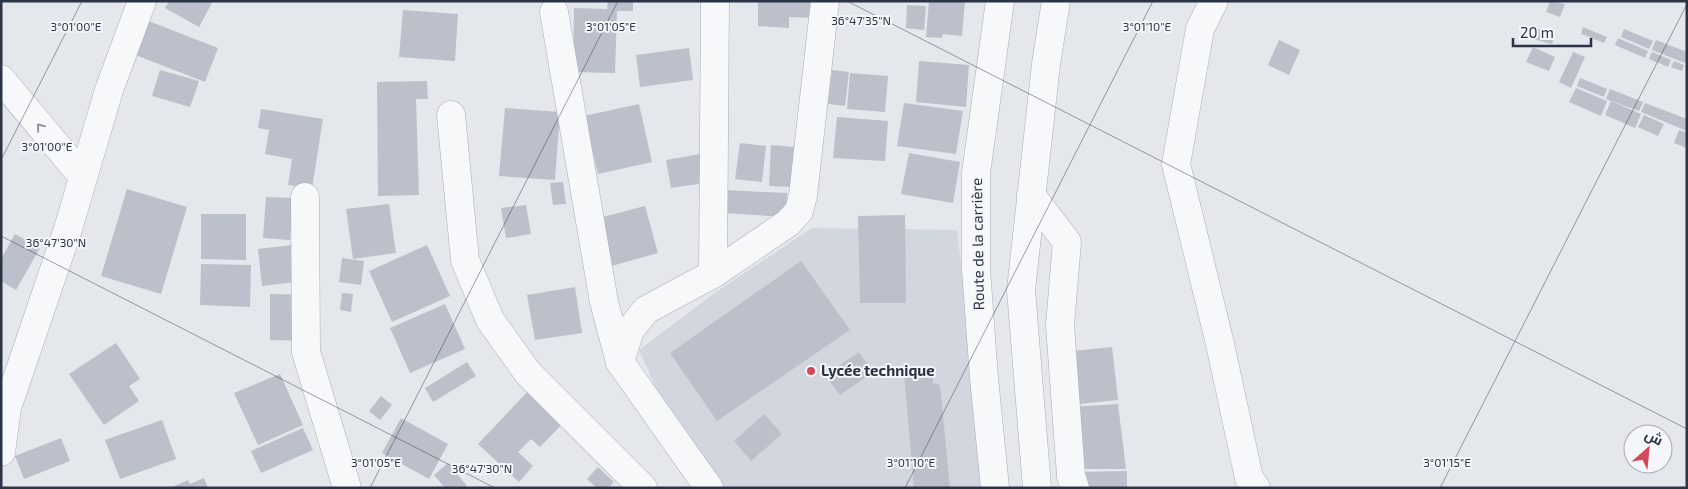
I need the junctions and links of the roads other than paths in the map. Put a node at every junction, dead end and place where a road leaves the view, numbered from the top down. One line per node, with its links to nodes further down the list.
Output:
1 (142, 1): 10 (street)
2 (715, 1): 13 (street)
3 (825, 1): 13 (street)
4 (1000, 1): 19 (street, Route de la carrière)
5 (1056, 1): 11 (street)
6 (1214, 1): 22 (street)
7 (554, 12): 14 (street)
8 (1, 79): 10 (street, one-way to 8)
9 (451, 115): 17 (street)
10 (83, 177): 15 (street)
11 (1031, 196): 20 (street); 21 (street)
12 (304, 197): 16 (street)
13 (713, 274): 14 (street)
14 (620, 362): 18 (street)
15 (1, 452)
16 (347, 488)
17 (644, 488)
18 (710, 488)
19 (995, 488)
20 (1037, 488)
21 (1075, 488)
22 (1256, 488)

